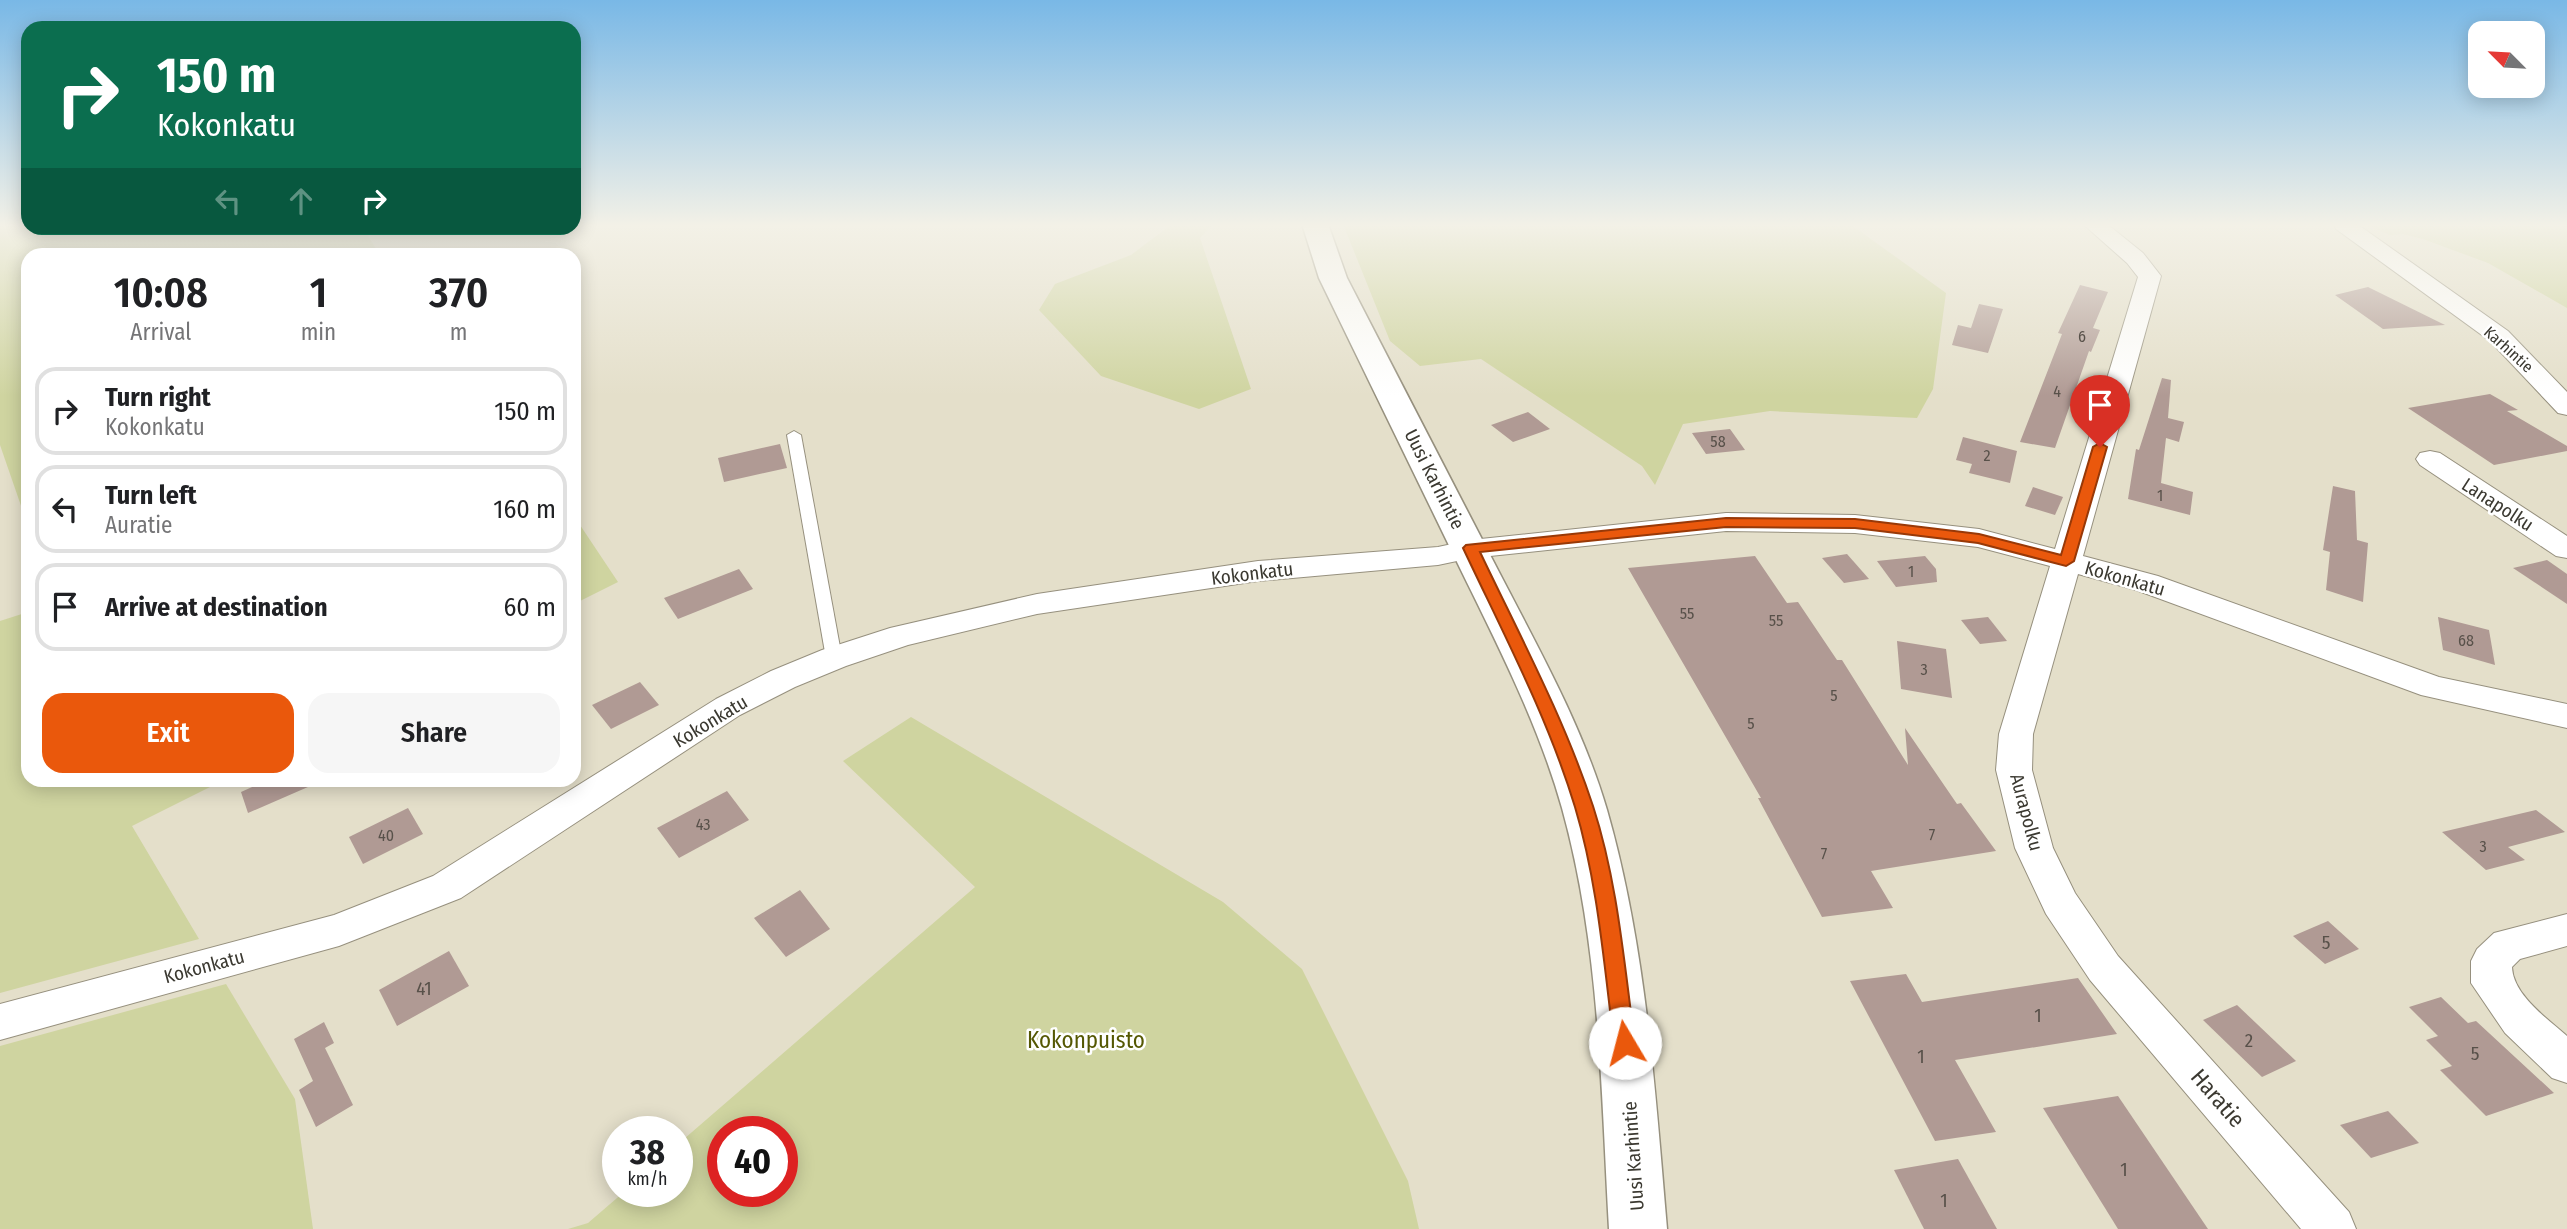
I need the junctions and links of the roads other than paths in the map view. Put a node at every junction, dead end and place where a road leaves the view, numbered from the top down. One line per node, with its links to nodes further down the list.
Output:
1 (1335, 281): 7 (street, Uusi Karhintie)
2 (2148, 281): 9 (street, Aurapolku)
3 (2423, 281): 4 (street, Karhintie)
4 (2567, 407)
5 (794, 435): 10 (lane)
6 (2430, 459): 8 (street, Lanapolku)
7 (1471, 548): 9 (street, Kokonkatu); 10 (street, Kokonkatu); 16 (street, Uusi Karhintie)
8 (2567, 549)
9 (2066, 561): 11 (street, Kokonkatu); 13 (street, Aurapolku)
10 (834, 658): 14 (street, Kokonkatu)
11 (2567, 716)
12 (2567, 930): 15 (street)
13 (2104, 968): 17 (street, Haratie)
14 (0, 1022)
15 (2567, 1064)
16 (1637, 1229)
17 (2332, 1229)

